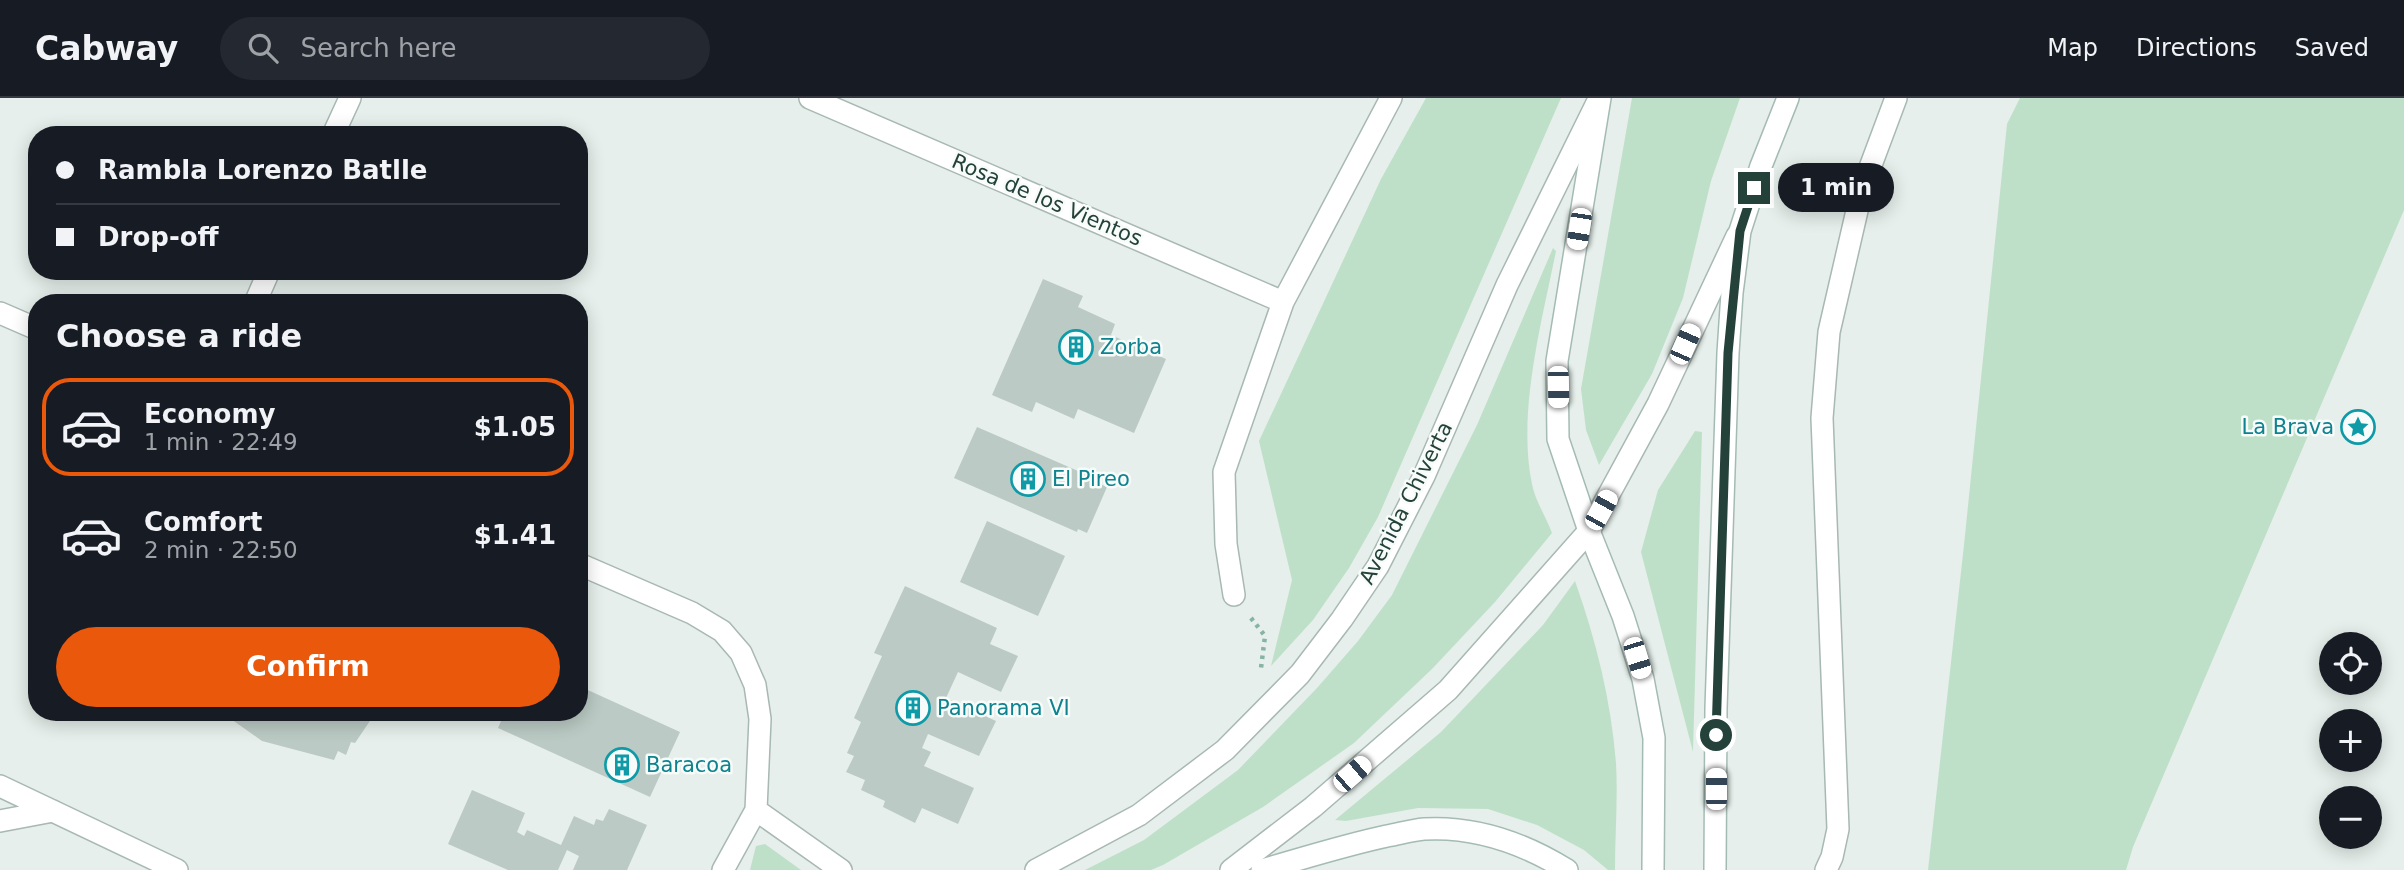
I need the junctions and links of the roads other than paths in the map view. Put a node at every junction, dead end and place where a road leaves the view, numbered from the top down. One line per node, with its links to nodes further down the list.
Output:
1 (350, 98): 7 (street)
2 (810, 98): 9 (street, Rosa de los Vientos)
3 (1391, 98): 9 (street)
4 (1600, 98): 12 (street); 22 (street, Avenida Chiverta)
5 (1788, 98): 8 (street)
6 (1896, 98): 28 (street)
7 (337, 126)
8 (1740, 231): 12 (street); 27 (street)
9 (1283, 302): 14 (street)
10 (0, 313): 11 (street)
11 (28, 325)
12 (1589, 531): 23 (street); 26 (street)
13 (588, 568): 16 (street)
14 (1234, 595)
15 (0, 786): 17 (street)
16 (756, 810): 20 (street); 21 (street)
17 (53, 811): 18 (street); 19 (street)
18 (0, 821)
19 (177, 870)
20 (723, 870)
21 (841, 870)
22 (1036, 870)
23 (1231, 870)
24 (1262, 870): 25 (street)
25 (1567, 870)
26 (1653, 870)
27 (1715, 870)
28 (1826, 870)

